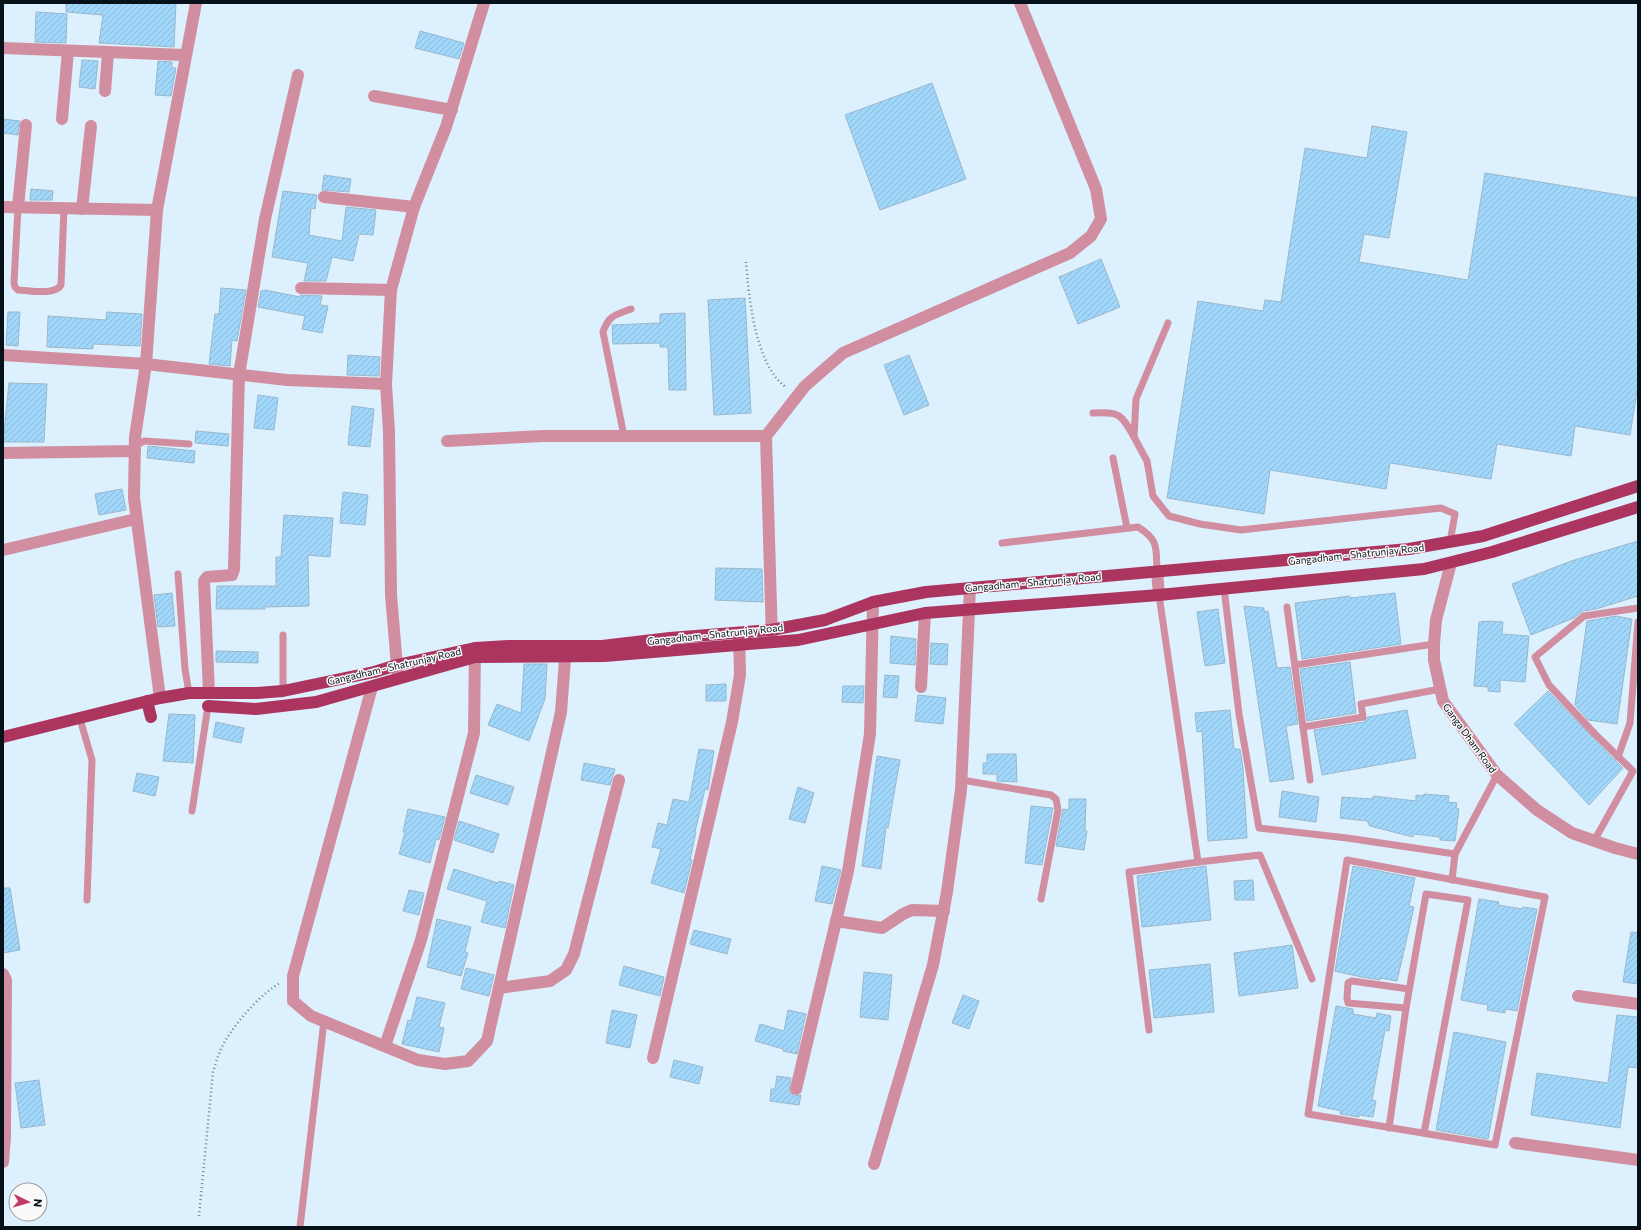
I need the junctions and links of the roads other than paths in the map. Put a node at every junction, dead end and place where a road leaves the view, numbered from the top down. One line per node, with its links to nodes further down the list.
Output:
1 (196, 3): 7 (street)
2 (484, 3): 11 (street)
3 (1020, 3): 32 (street)
4 (3, 48): 5 (street)
5 (68, 51): 6 (street); 12 (street)
6 (108, 52): 7 (street); 9 (street)
7 (185, 55): 21 (street)
8 (298, 76): 28 (street)
9 (105, 92)
10 (374, 96): 11 (street)
11 (452, 110): 18 (street)
12 (62, 119)
13 (26, 125): 17 (street)
14 (91, 126): 20 (street)
15 (324, 197): 18 (street)
16 (3, 207): 17 (street)
17 (18, 207): 19 (street); 19 (lane)
18 (414, 207): 23 (street)
19 (64, 208): 20 (street)
20 (82, 209): 21 (street)
21 (158, 210): 27 (street)
22 (301, 288): 23 (street)
23 (391, 290): 29 (street)
24 (631, 309): 31 (lane)
25 (1168, 323): 33 (lane)
26 (3, 354): 27 (street)
27 (146, 364): 28 (street); 36 (street)
28 (239, 375): 29 (street); 73 (street)
29 (386, 384): 65 (street)
30 (1093, 413): 33 (lane)
31 (624, 436): 32 (street); 34 (street)
32 (766, 436): 60 (street)
33 (1134, 437): 43 (lane)
34 (447, 441)
35 (189, 444): 36 (lane)
36 (135, 449): 37 (street); 41 (street)
37 (3, 453)
38 (1113, 458): 42 (lane)
39 (1638, 486): 43 (main road, Gangadham - Shatrunjay Road)
40 (1637, 510): 46 (main road, Gangadham - Shatrunjay Road)
41 (136, 519): 45 (street); 74 (street)
42 (1127, 528): 44 (lane); 47 (lane)
43 (1450, 542): 46 (main road); 47 (main road, Gangadham - Shatrunjay Road)
44 (1002, 543)
45 (3, 550)
46 (1451, 563): 50 (main road, Gangadham - Shatrunjay Road); 62 (street, Ganga Dham Road)
47 (1157, 571): 49 (main road, Gangadham - Shatrunjay Road); 51 (street)
48 (178, 574): 72 (lane)
49 (970, 588): 52 (main road, Gangadham - Shatrunjay Road); 54 (street)
50 (1224, 588): 51 (main road, Gangadham - Shatrunjay Road); 88 (lane)
51 (1159, 595): 54 (main road, Gangadham - Shatrunjay Road); 90 (lane)
52 (873, 602): 58 (street); 60 (main road, Gangadham - Shatrunjay Road)
53 (1287, 607): 66 (lane)
54 (969, 608): 56 (main road, Gangadham - Shatrunjay Road); 84 (street)
55 (1638, 608): 81 (lane)
56 (925, 613): 58 (main road, Gangadham - Shatrunjay Road); 69 (street)
57 (1638, 622): 81 (lane)
58 (872, 623): 60 (main road, Gangadham - Shatrunjay Road); 95 (street)
59 (283, 635): 71 (lane)
60 (772, 636): 61 (main road, Gangadham - Shatrunjay Road)
61 (740, 639): 63 (main road, Gangadham - Shatrunjay Road); 106 (street)
62 (1434, 644): 66 (lane); 70 (street, Ganga Dham Road)
63 (566, 650): 64 (main road, Gangadham - Shatrunjay Road); 98 (street)
64 (475, 652): 65 (main road, Gangadham - Shatrunjay Road); 67 (main road, Gangadham - Shatrunjay Road); 105 (street)
65 (397, 665): 67 (street); 71 (main road, Gangadham - Shatrunjay Road)
66 (1295, 665): 79 (lane)
67 (398, 678): 68 (main road, Gangadham - Shatrunjay Road)
68 (372, 687): 76 (main road, Gangadham - Shatrunjay Road); 103 (street)
69 (922, 687)
70 (1440, 689): 79 (lane); 82 (street, Ganga Dham Road)
71 (283, 691): 73 (main road, Gangadham - Shatrunjay Road)
72 (189, 693): 73 (main road, Gangadham - Shatrunjay Road); 74 (main road, Gangadham - Shatrunjay Road)
73 (210, 693)
74 (160, 698): 75 (main road, Gangadham - Shatrunjay Road)
75 (147, 702): 77 (main road); 78 (main road, Gangadham - Shatrunjay Road)
76 (208, 706): 86 (lane)
77 (151, 717)
78 (80, 719): 80 (main road, Gangadham - Shatrunjay Road); 93 (lane)
79 (1303, 726): 85 (lane)
80 (3, 738)
81 (1618, 757): 87 (lane)
82 (1498, 776): 87 (street, Ganga Dham Road); 88 (lane)
83 (619, 780): 98 (street)
84 (962, 780): 92 (lane); 94 (street)
85 (1310, 780)
86 (192, 811)
87 (1594, 841): 89 (street, Ganga Dham Road)
88 (1455, 854): 91 (lane)
89 (1638, 854)
90 (1198, 862): 97 (lane); 104 (lane)
91 (1452, 880): 108 (lane); 109 (lane)
92 (1041, 899)
93 (87, 900)
94 (944, 911): 95 (street); 113 (street)
95 (836, 921): 107 (street)
96 (3, 974): 112 (street)
97 (1312, 979)
98 (499, 988): 105 (street)
99 (1409, 988): 102 (lane); 102 (lane); 109 (lane)
100 (1578, 996): 101 (street)
101 (1638, 1004)
102 (1406, 1008): 108 (lane)
103 (324, 1021): 105 (street); 114 (lane)
104 (1150, 1030)
105 (385, 1046)
106 (653, 1058)
107 (796, 1089)
108 (1389, 1128): 109 (lane)
109 (1424, 1133)
110 (1515, 1143): 111 (street)
111 (1638, 1160)
112 (3, 1162)
113 (874, 1164)
114 (300, 1227)

